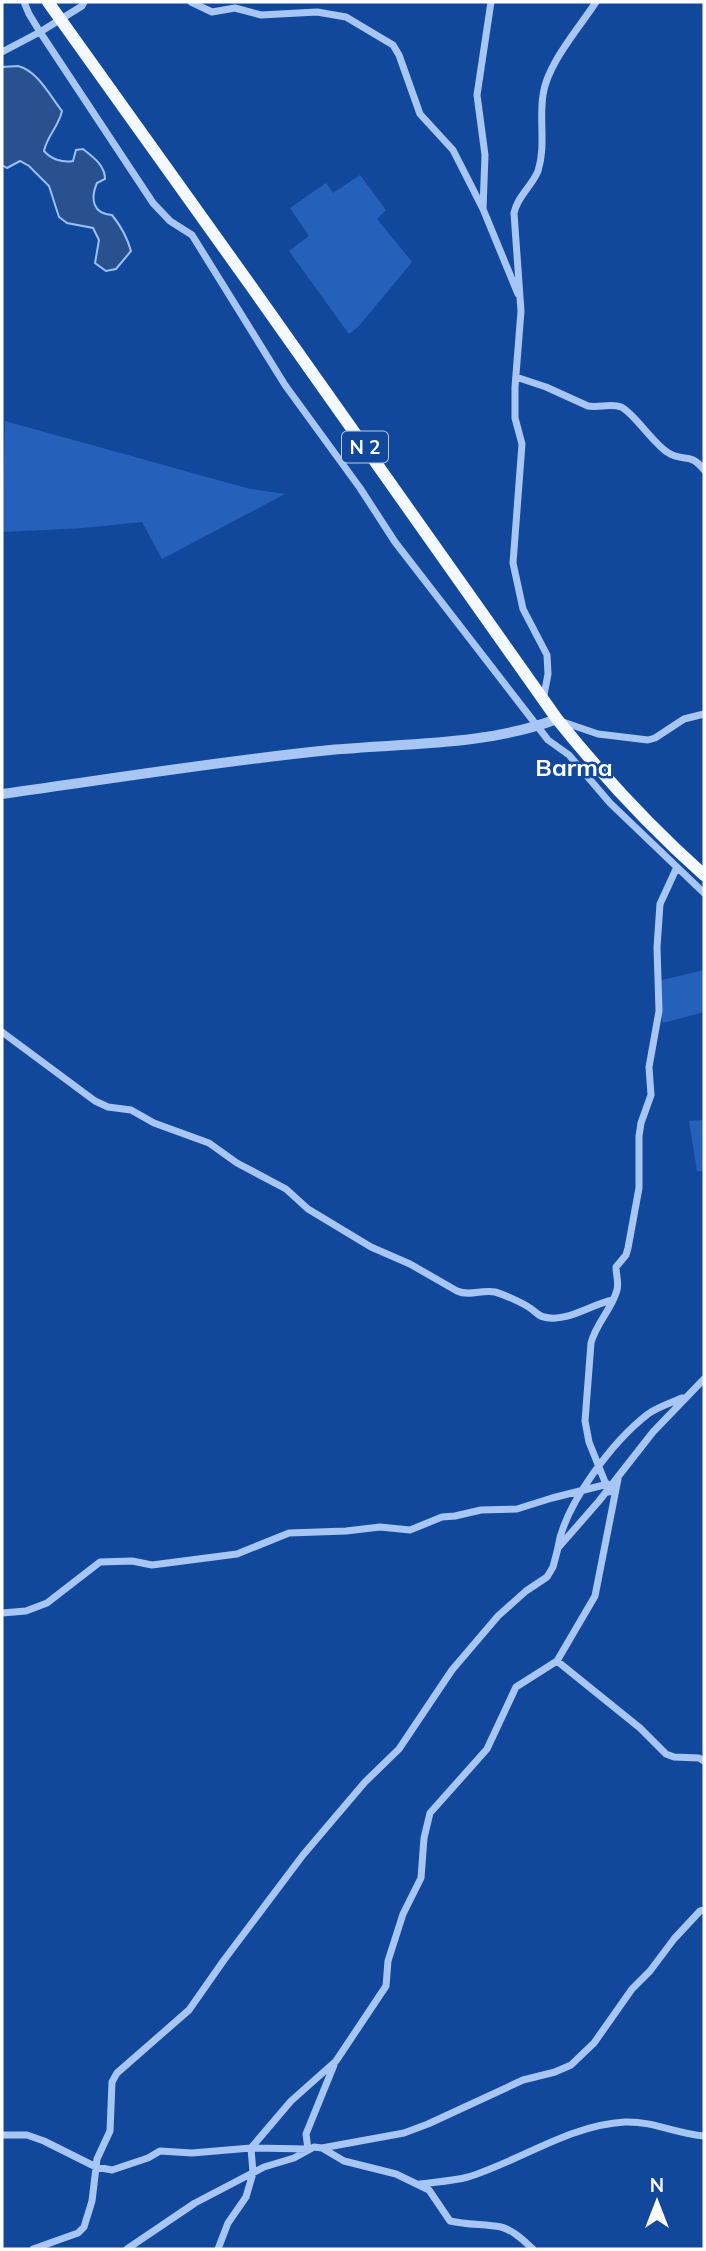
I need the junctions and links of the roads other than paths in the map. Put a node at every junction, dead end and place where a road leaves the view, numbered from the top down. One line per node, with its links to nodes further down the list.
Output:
1 (24, 2): 9 (street)
2 (48, 2): 8 (main road, N 2)
3 (92, 2): 7 (street)
4 (191, 2): 11 (street)
5 (491, 2): 11 (street)
6 (596, 2): 12 (street)
7 (83, 4): 8 (street)
8 (61, 20): 9 (street); 15 (main road, N 2)
9 (40, 32): 10 (street); 18 (street)
10 (2, 52)
11 (483, 209): 12 (street)
12 (520, 299): 13 (street)
13 (516, 377): 14 (street); 15 (street)
14 (704, 470)
15 (543, 700): 17 (main road, N 2)
16 (704, 714): 17 (street)
17 (557, 719): 18 (street); 21 (main road, N 2)
18 (536, 726): 19 (street); 20 (street)
19 (2, 794)
20 (677, 867): 22 (street); 24 (street)
21 (701, 867)
22 (704, 893)
23 (2, 1032): 24 (street)
24 (613, 1300): 27 (street)
25 (704, 1379): 26 (street)
26 (687, 1395): 27 (street); 28 (street)
27 (599, 1468): 29 (street); 30 (street)
28 (619, 1475): 29 (street); 31 (street)
29 (608, 1486): 30 (street); 31 (street); 32 (street)
30 (583, 1490): 32 (street); 33 (street)
31 (614, 1502): 34 (street)
32 (558, 1548): 43 (street)
33 (2, 1613)
34 (557, 1661): 35 (street); 37 (street)
35 (704, 1761)
36 (704, 1910): 41 (street)
37 (336, 2061): 40 (street); 42 (street)
38 (2, 2135): 43 (street)
39 (704, 2136): 45 (street)
40 (251, 2148): 42 (street); 43 (street); 44 (street)
41 (322, 2148): 42 (street); 45 (street)
42 (307, 2150): 44 (street)
43 (96, 2167): 46 (street)
44 (253, 2173): 47 (street); 48 (street)
45 (418, 2185): 49 (street)
46 (33, 2249)
47 (127, 2249)
48 (218, 2249)
49 (533, 2249)

